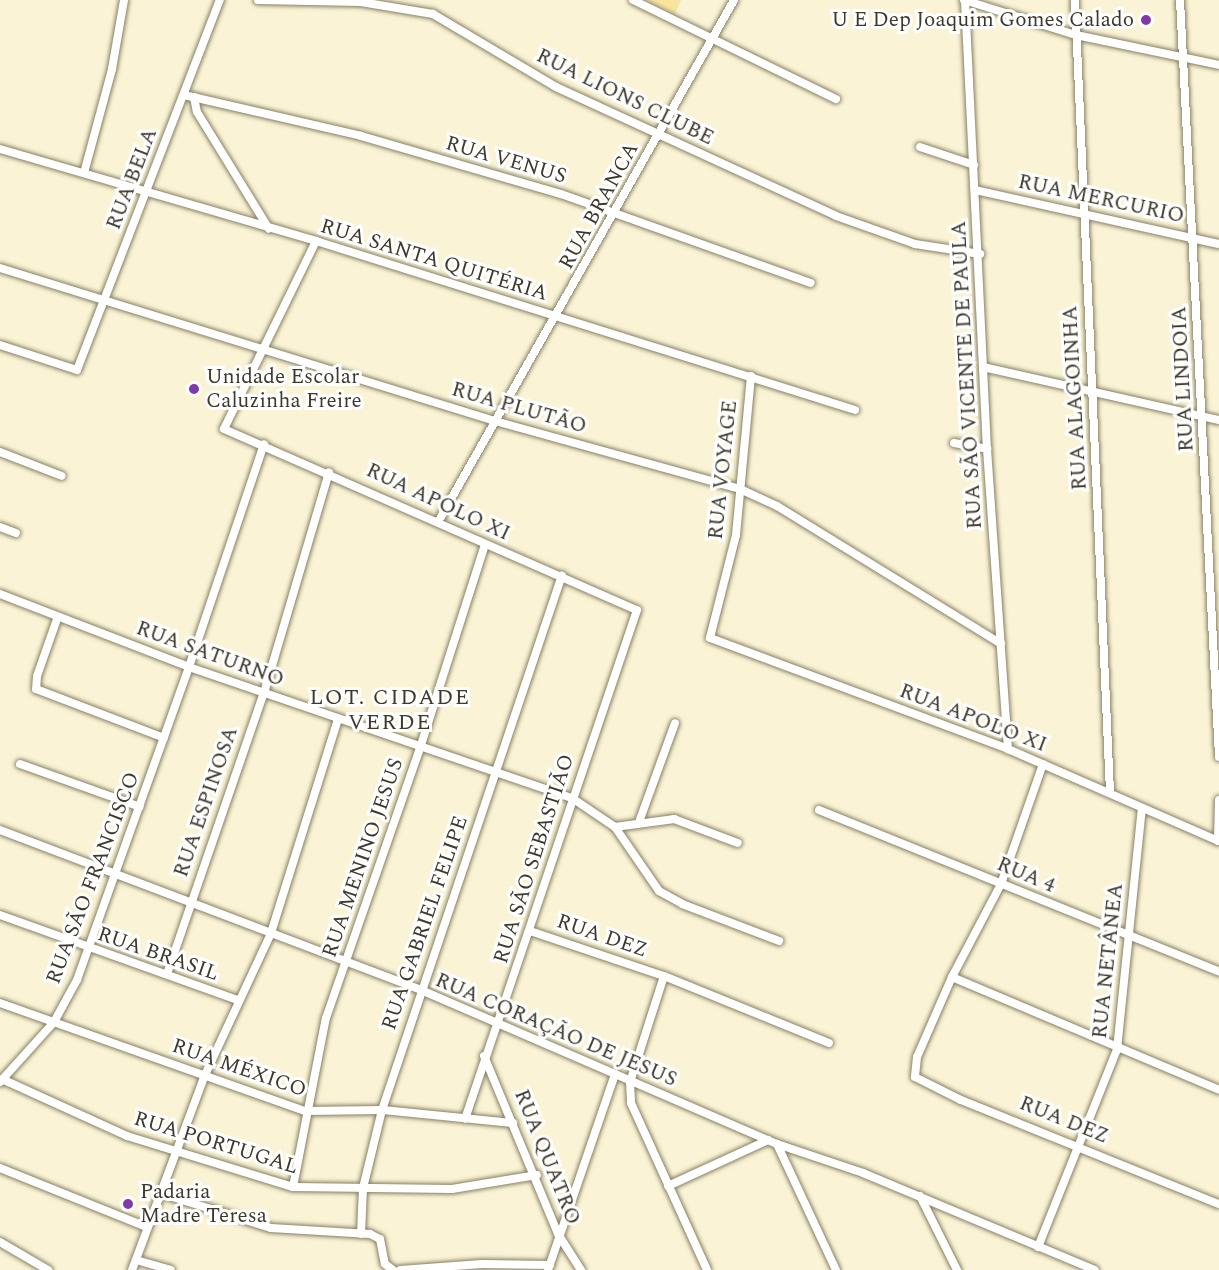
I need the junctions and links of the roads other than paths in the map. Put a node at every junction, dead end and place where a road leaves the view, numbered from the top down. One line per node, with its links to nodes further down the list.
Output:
1 (124, 0): 20 (street)
2 (220, 0): 13 (street, RUA BELA)
3 (258, 0): 16 (street, RUA LIONS CLUBE)
4 (633, 0): 10 (street)
5 (734, 0): 10 (street, RUA BRANCA)
6 (965, 0): 9 (street); 19 (street, RUA SÃO VICENTE DE PAULA)
7 (1075, 0): 9 (street, RUA ALAGOINHA)
8 (1180, 0): 11 (street, RUA LINDOIA)
9 (1076, 35): 11 (street); 24 (street, RUA ALAGOINHA)
10 (712, 38): 15 (street); 16 (street, RUA BRANCA)
11 (1183, 57): 12 (street); 26 (street, RUA LINDOIA)
12 (1219, 65)
13 (184, 94): 14 (street, RUA VENUS); 22 (street, RUA BELA)
14 (194, 97): 23 (street, RUA VENUS); 25 (street)
15 (836, 99)
16 (659, 137): 23 (street, RUA BRANCA); 29 (street, RUA LIONS CLUBE)
17 (920, 147): 19 (street)
18 (0, 149): 20 (street, RUA SANTA QUITÉRIA)
19 (974, 165): 21 (street, RUA SÃO VICENTE DE PAULA)
20 (84, 173): 22 (street, RUA SANTA QUITÉRIA)
21 (975, 190): 24 (street, RUA MERCURIO); 29 (street, RUA SÃO VICENTE DE PAULA)
22 (146, 194): 25 (street, RUA SANTA QUITÉRIA); 32 (street, RUA BELA)
23 (615, 214): 31 (street, RUA VENUS); 33 (street, RUA BRANCA)
24 (1084, 215): 26 (street, RUA MERCURIO); 38 (street, RUA ALAGOINHA)
25 (269, 229): 27 (street, RUA SANTA QUITÉRIA)
26 (1194, 238): 28 (street, RUA MERCURIO); 40 (street, RUA LINDOIA)
27 (316, 241): 33 (street, RUA SANTA QUITÉRIA); 35 (street)
28 (1219, 244)
29 (980, 254): 36 (street, RUA SÃO VICENTE DE PAULA)
30 (0, 268): 32 (street, RUA PLUTÃO)
31 (811, 284)
32 (106, 302): 34 (street, RUA BELA); 35 (street, RUA PLUTÃO)
33 (557, 318): 37 (street, RUA SANTA QUITÉRIA); 42 (street, RUA BRANCA)
34 (0, 345)
35 (262, 349): 42 (street, RUA PLUTÃO); 44 (street, RUA APOLO XI)
36 (983, 367): 38 (street); 45 (street, RUA SÃO VICENTE DE PAULA)
37 (751, 376): 39 (street, RUA SANTA QUITÉRIA); 49 (street, RUA VOYAGE)
38 (1093, 392): 40 (street); 71 (street, RUA ALAGOINHA)
39 (855, 410)
40 (1203, 417): 41 (street); 67 (street, RUA LINDOIA)
41 (1219, 420)
42 (495, 422): 49 (street, RUA PLUTÃO); 50 (street, RUA BRANCA)
43 (954, 443): 45 (street)
44 (264, 444): 47 (street, RUA APOLO XI); 60 (street, RUA SÃO FRANCISCO)
45 (987, 450): 59 (street, RUA SÃO VICENTE DE PAULA)
46 (0, 452): 48 (street)
47 (329, 472): 50 (street, RUA APOLO XI); 61 (street, RUA ESPINOSA)
48 (62, 477)
49 (740, 489): 58 (street, RUA VOYAGE); 59 (street, RUA PLUTÃO)
50 (438, 522): 53 (street, RUA APOLO XI)
51 (0, 527): 52 (street)
52 (16, 534)
53 (484, 545): 54 (street, RUA APOLO XI); 65 (street, RUA MENINO JESUS)
54 (562, 574): 56 (street, RUA APOLO XI); 70 (street, RUA GABRIEL FELIPE)
55 (0, 594): 57 (street, RUA SATURNO)
56 (637, 610): 72 (street, RUA SÃO SEBASTIÃO)
57 (57, 619): 60 (street, RUA SATURNO); 64 (street)
58 (710, 638): 66 (street, RUA APOLO XI)
59 (1001, 644): 66 (street, RUA SÃO VICENTE DE PAULA)
60 (189, 667): 61 (street, RUA SATURNO); 64 (street, RUA SÃO FRANCISCO)
61 (264, 693): 62 (street, RUA SATURNO); 84 (street, RUA ESPINOSA)
62 (338, 719): 65 (street, RUA SATURNO); 87 (street)
63 (675, 723): 77 (street)
64 (164, 738): 74 (street, RUA SÃO FRANCISCO)
65 (421, 745): 70 (street, RUA SATURNO); 91 (street, RUA MENINO JESUS)
66 (1008, 749): 69 (street, RUA APOLO XI)
67 (1219, 757)
68 (20, 764): 74 (street)
69 (1044, 764): 71 (street, RUA APOLO XI); 83 (street)
70 (496, 769): 72 (street, RUA SATURNO); 96 (street, RUA GABRIEL FELIPE)
71 (1110, 793): 75 (street, RUA APOLO XI)
72 (573, 798): 78 (street, RUA SATURNO); 86 (street, RUA SÃO SEBASTIÃO)
73 (1219, 800): 80 (street)
74 (140, 807): 82 (street, RUA SÃO FRANCISCO)
75 (1142, 808): 80 (street, RUA APOLO XI); 88 (street, RUA NETÂNEA)
76 (819, 810): 83 (street, RUA 4)
77 (639, 822): 78 (street); 81 (street)
78 (615, 827): 89 (street, RUA SATURNO)
79 (0, 830): 82 (street, RUA CORAÇÃO DE JESUS)
80 (1218, 841)
81 (738, 843)
82 (116, 875): 84 (street, RUA CORAÇÃO DE JESUS); 90 (street, RUA SÃO FRANCISCO)
83 (1001, 884): 88 (street, RUA 4); 95 (street)
84 (190, 902): 87 (street, RUA CORAÇÃO DE JESUS); 93 (street, RUA ESPINOSA)
85 (0, 915): 90 (street, RUA BRASIL)
86 (530, 931): 94 (street, RUA DEZ); 100 (street, RUA SÃO SEBASTIÃO)
87 (271, 933): 91 (street, RUA CORAÇÃO DE JESUS); 97 (street)
88 (1130, 938): 92 (street, RUA 4); 102 (street, RUA NETÂNEA)
89 (779, 941)
90 (89, 949): 93 (street, RUA BRASIL); 99 (street, RUA SÃO FRANCISCO)
91 (346, 962): 96 (street, RUA CORAÇÃO DE JESUS); 110 (street, RUA MENINO JESUS)
92 (1219, 972)
93 (167, 974): 97 (street, RUA BRASIL)
94 (664, 976): 101 (street, RUA DEZ); 107 (street)
95 (952, 977): 102 (street); 114 (street, RUA DEZ)
96 (421, 990): 100 (street, RUA CORAÇÃO DE JESUS); 109 (street, RUA GABRIEL FELIPE)
97 (238, 1000): 105 (street)
98 (0, 1003): 99 (street, RUA MÉXICO)
99 (54, 1022): 105 (street, RUA MÉXICO); 106 (street, RUA SÃO FRANCISCO)
100 (497, 1023): 103 (street, RUA SÃO SEBASTIÃO); 104 (street, RUA CORAÇÃO DE JESUS)
101 (829, 1043)
102 (1117, 1049): 108 (street); 114 (street, RUA NETÂNEA)
103 (484, 1056): 111 (street, RUA SÃO SEBASTIÃO); 112 (street, RUA QUATRO)
104 (615, 1074): 107 (street, RUA CORAÇÃO DE JESUS); 126 (street)
105 (204, 1077): 110 (street, RUA MÉXICO); 115 (street)
106 (2, 1081): 115 (street, RUA PORTUGAL)
107 (630, 1082): 113 (street, RUA CORAÇÃO DE JESUS); 118 (street)
108 (1219, 1090)
109 (382, 1110): 110 (street, RUA MÉXICO); 111 (street, RUA MÉXICO); 120 (street, RUA GABRIEL FELIPE)
110 (305, 1111): 119 (street, RUA MENINO JESUS)
111 (465, 1119): 112 (street, RUA MÉXICO)
112 (513, 1122): 117 (street, RUA QUATRO)
113 (773, 1142): 118 (street); 122 (street, RUA CORAÇÃO DE JESUS); 138 (street)
114 (1079, 1145): 123 (street, RUA DEZ); 128 (street, RUA NETÂNEA)
115 (174, 1152): 119 (street, RUA PORTUGAL); 121 (street)
116 (0, 1168): 124 (street)
117 (537, 1175): 120 (street, RUA PORTUGAL); 126 (street, RUA QUATRO)
118 (669, 1186): 137 (street)
119 (293, 1187): 120 (street, RUA PORTUGAL)
120 (363, 1188): 125 (street, RUA GABRIEL FELIPE)
121 (160, 1193): 124 (street); 125 (street)
122 (920, 1196): 128 (street, RUA CORAÇÃO DE JESUS); 139 (street)
123 (1219, 1204)
124 (147, 1227): 129 (street)
125 (361, 1234): 134 (street)
126 (558, 1234): 130 (street); 136 (street, RUA QUATRO)
127 (0, 1242): 131 (street)
128 (1038, 1247): 140 (street, RUA CORAÇÃO DE JESUS)
129 (136, 1260): 132 (street); 133 (street)
130 (549, 1268): 135 (street)
131 (48, 1270)
132 (132, 1270)
133 (171, 1270)
134 (393, 1270)
135 (400, 1270)
136 (580, 1270)
137 (707, 1270)
138 (836, 1270)
139 (957, 1270)
140 (1095, 1270)

